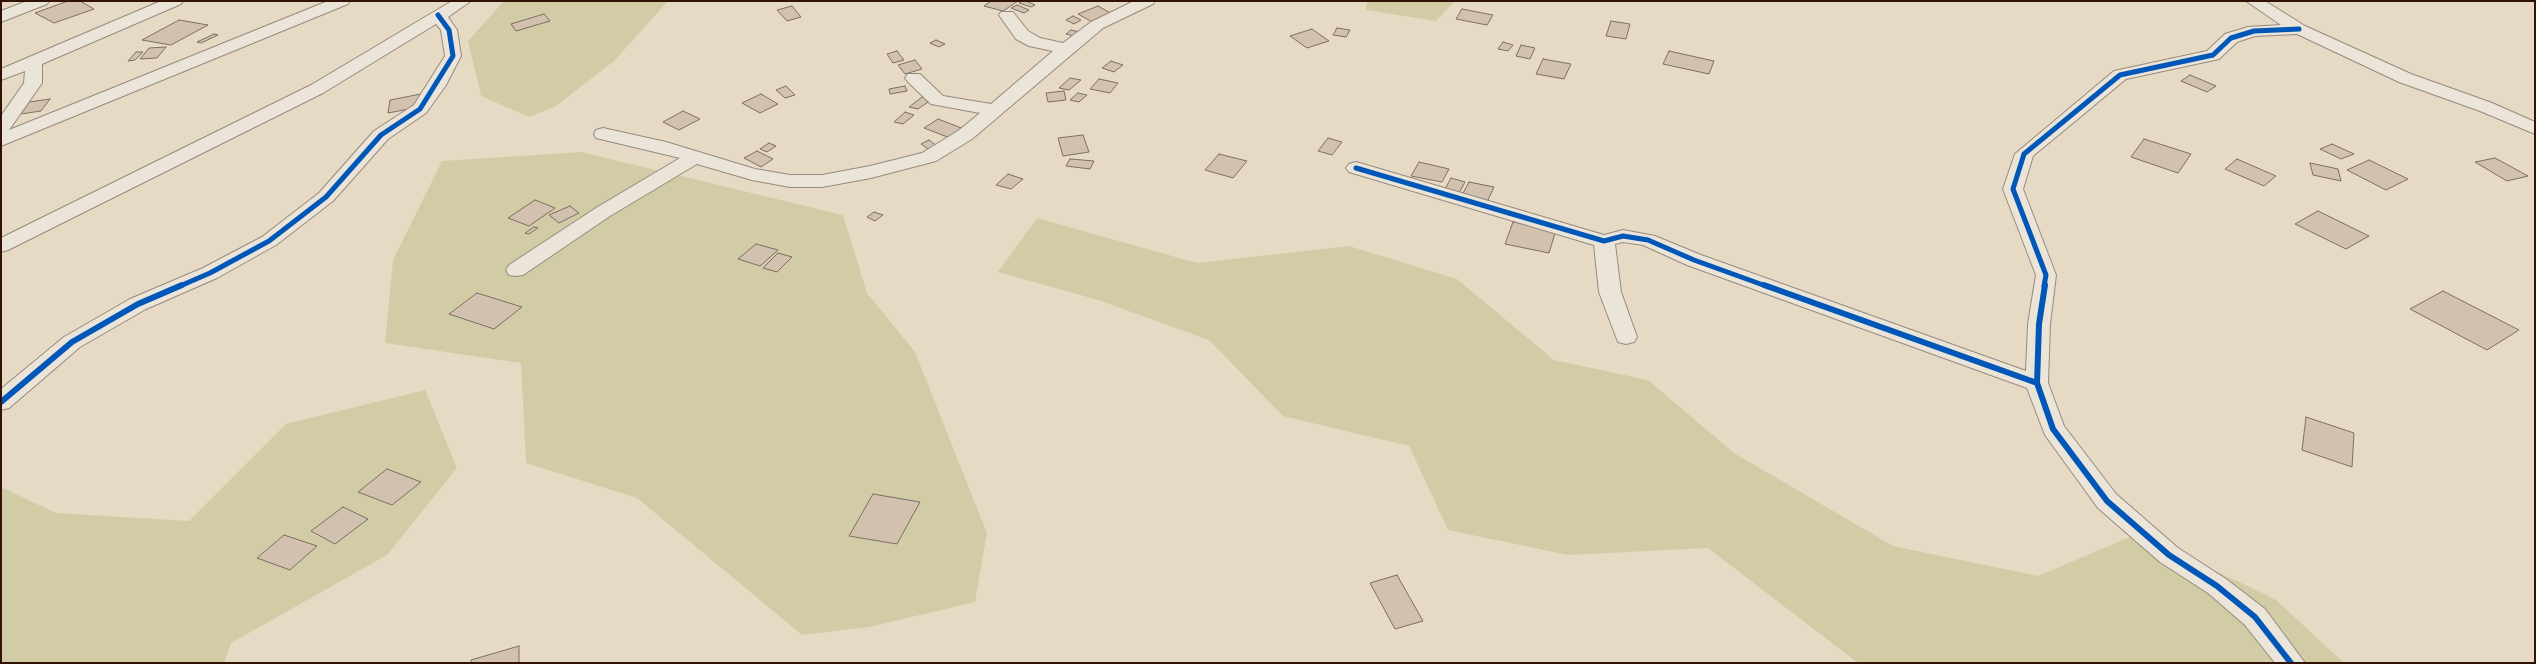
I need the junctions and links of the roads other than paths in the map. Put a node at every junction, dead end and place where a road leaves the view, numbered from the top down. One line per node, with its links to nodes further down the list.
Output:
1 (41, 1): 9 (street)
2 (175, 1): 12 (street)
3 (342, 1): 19 (street)
4 (463, 1): 7 (street)
5 (1147, 1): 11 (street)
6 (2254, 1): 10 (street)
7 (438, 15): 23 (street); 27 (street)
8 (1007, 15): 11 (street)
9 (1, 17)
10 (2299, 29): 17 (street); 26 (street)
11 (1066, 49): 15 (street)
12 (34, 61): 13 (street); 16 (street)
13 (1, 75)
14 (914, 78): 15 (street)
15 (995, 110): 20 (street)
16 (1, 129)
17 (2535, 129)
18 (603, 134): 20 (street)
19 (1, 140)
20 (695, 156): 24 (street)
21 (1356, 168): 22 (street)
22 (1604, 241): 25 (street); 26 (street)
23 (1, 246)
24 (516, 270)
25 (1626, 337)
26 (2037, 383): 28 (street)
27 (1, 402)
28 (2291, 663)

